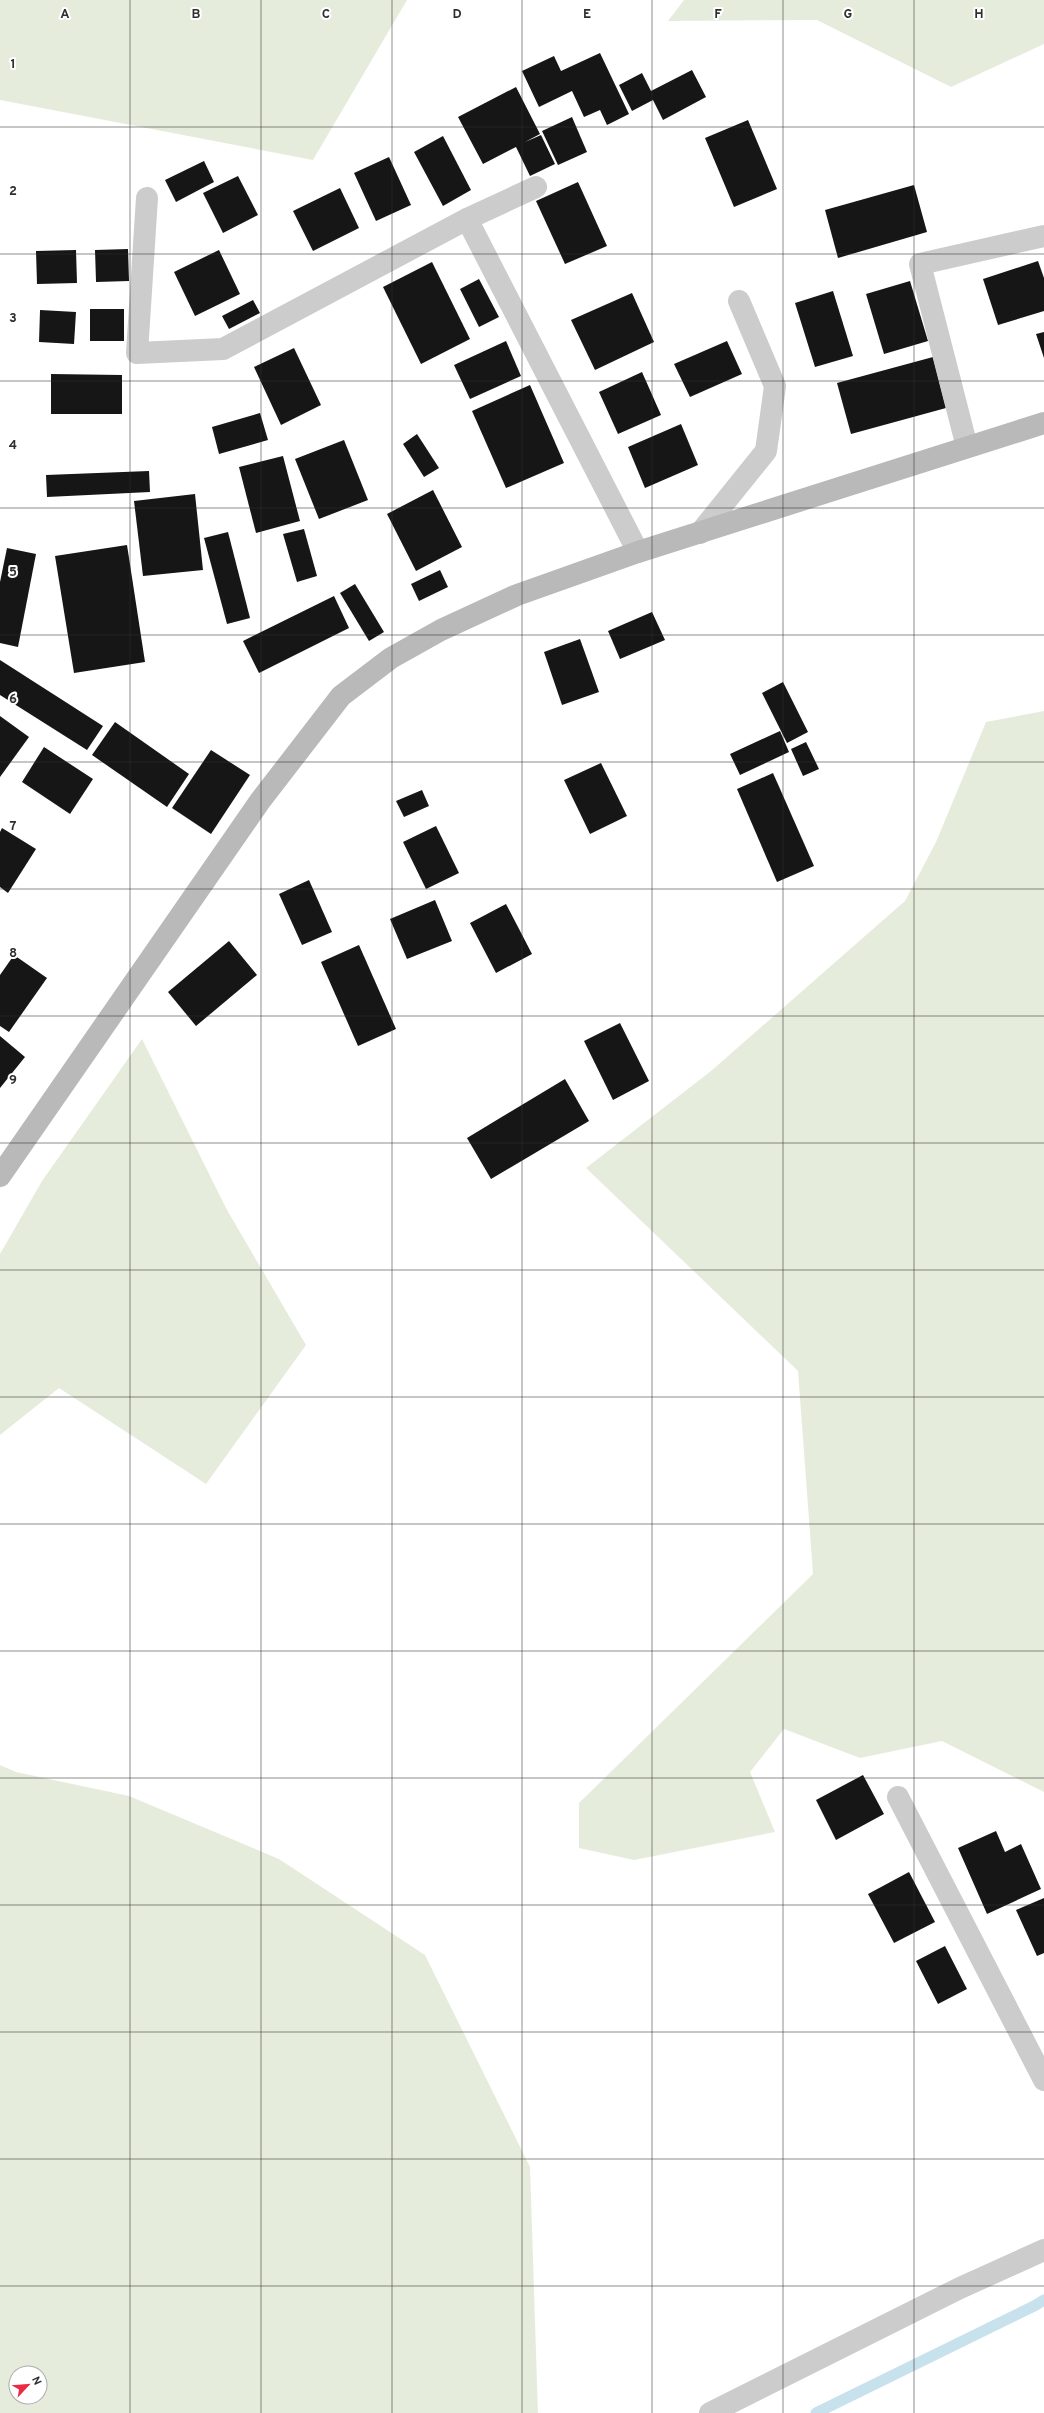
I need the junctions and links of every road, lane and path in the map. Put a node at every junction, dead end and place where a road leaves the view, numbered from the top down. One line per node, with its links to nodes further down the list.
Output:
1 (536, 187): 3 (street)
2 (147, 198): 3 (street)
3 (467, 219): 9 (street)
4 (1044, 236): 7 (street)
5 (739, 301): 8 (street)
6 (1044, 423): 7 (street)
7 (967, 447): 8 (street)
8 (700, 532): 9 (street)
9 (638, 552): 10 (street)
10 (0, 1176)
11 (898, 1797): 12 (street)
12 (1044, 2080)
13 (1044, 2250): 14 (street)
14 (710, 2413)

